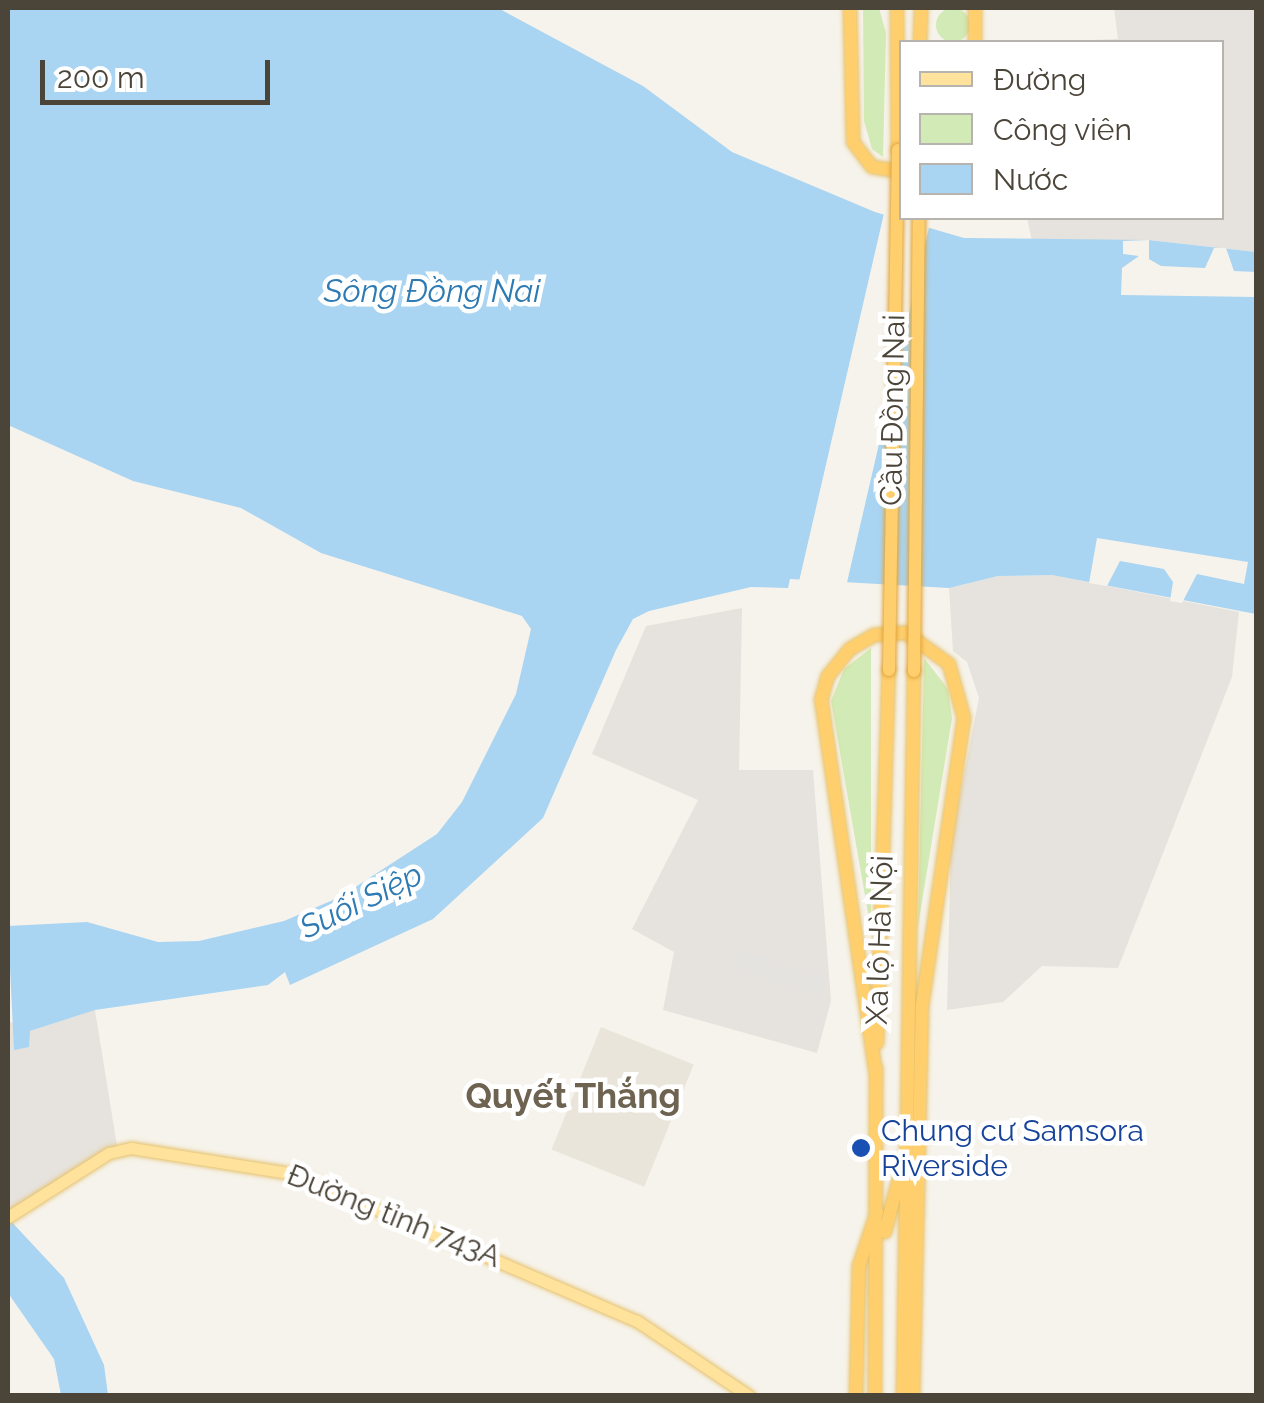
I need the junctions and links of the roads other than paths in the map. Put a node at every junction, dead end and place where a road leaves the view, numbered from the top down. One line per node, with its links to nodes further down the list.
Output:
1 (850, 8): 7 (highway)
2 (896, 8): 9 (highway, Cầu Đồng Nai, bridge)
3 (920, 8): 5 (highway)
4 (975, 8): 6 (highway)
5 (920, 40)
6 (975, 40)
7 (899, 172)
8 (919, 220): 10 (highway, Cầu Đồng Nai, bridge)
9 (889, 670): 13 (highway, Xa lộ Hà Nội)
10 (914, 671): 11 (highway, Xa lộ Hà Nội)
11 (904, 1046): 12 (highway, Xa lộ Hà Nội); 14 (highway, Xa lộ Hà Nội)
12 (920, 1074): 13 (highway); 14 (highway); 23 (highway)
13 (876, 1075): 16 (highway, Xa lộ Hà Nội)
14 (904, 1102): 15 (highway, Xa lộ Hà Nội)
15 (903, 1167): 18 (highway, Xa lộ Hà Nội); 22 (highway, Xa lộ Hà Nội)
16 (878, 1210): 18 (highway, Xa lộ Hà Nội); 20 (highway, Xa lộ Hà Nội)
17 (8, 1217): 19 (main road, Đường tỉnh 743A)
18 (877, 1308): 21 (highway)
19 (749, 1396)
20 (856, 1396)
21 (875, 1396)
22 (903, 1396)
23 (913, 1396)

